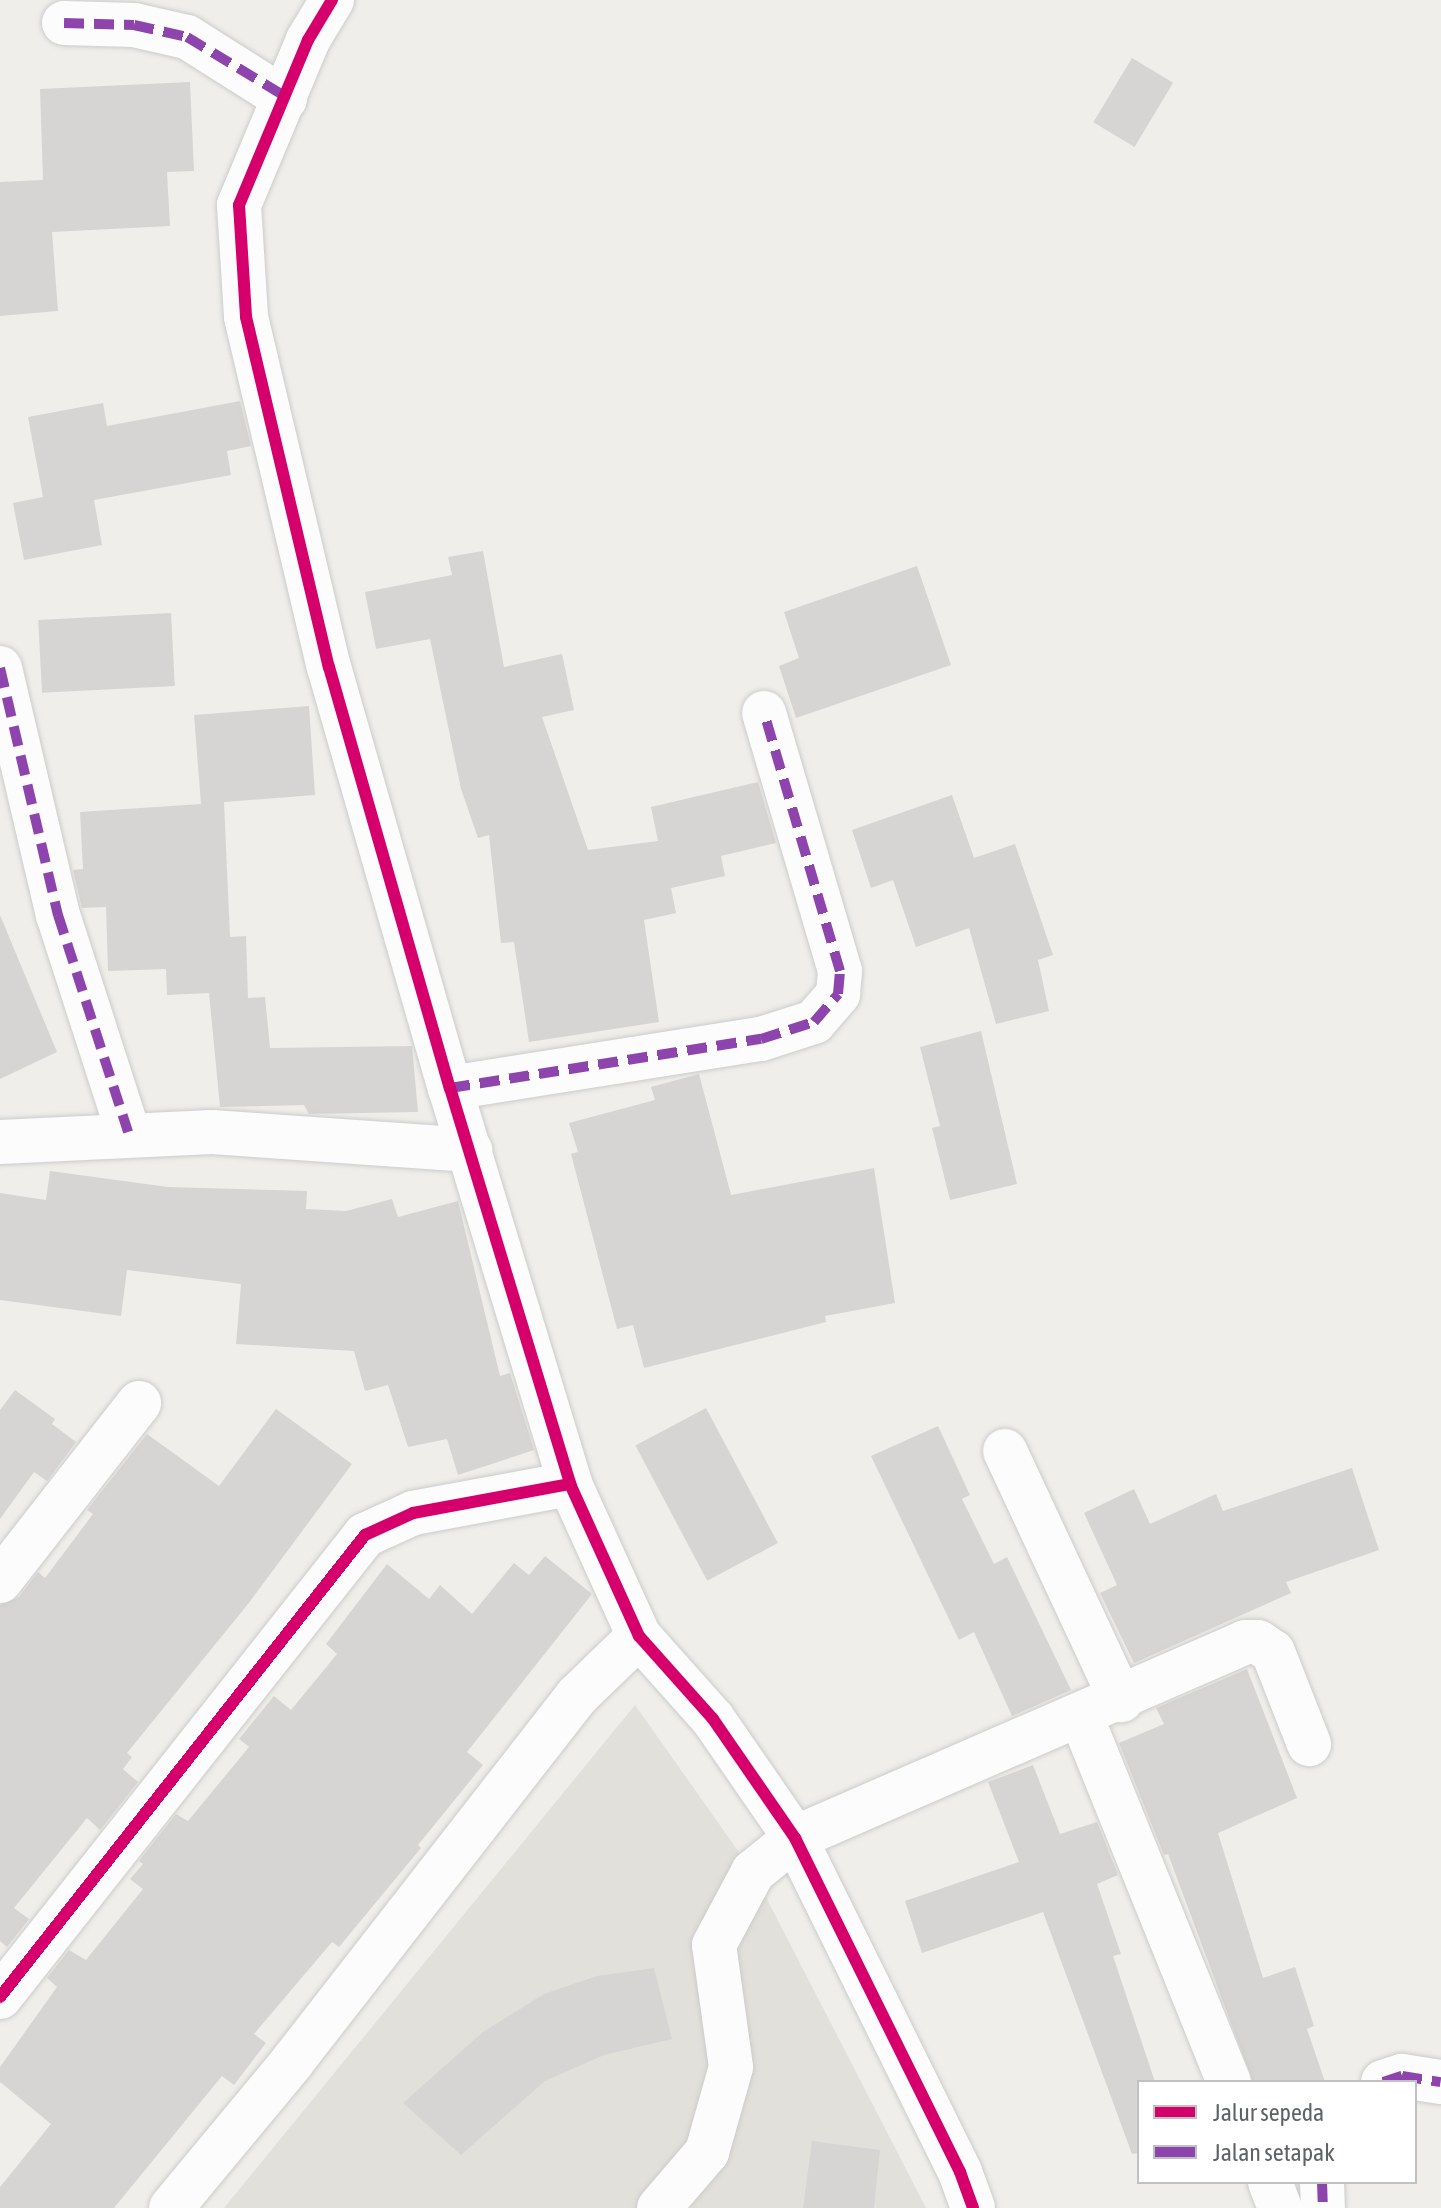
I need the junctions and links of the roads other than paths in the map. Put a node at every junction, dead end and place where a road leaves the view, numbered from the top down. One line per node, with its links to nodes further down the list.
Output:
1 (332, 0): 3 (street)
2 (64, 23): 3 (street)
3 (285, 99): 6 (street)
4 (0, 668): 7 (street)
5 (764, 713): 6 (street)
6 (450, 1088): 9 (street)
7 (128, 1132): 8 (street); 9 (street)
8 (0, 1142)
9 (470, 1150): 12 (street)
10 (139, 1403): 13 (street)
11 (1005, 1451): 15 (street)
12 (570, 1484): 14 (street); 19 (street)
13 (0, 1581)
14 (639, 1636): 18 (street); 25 (street)
15 (1121, 1700): 16 (street); 17 (street)
16 (1081, 1716): 18 (street); 20 (street)
17 (1309, 1744)
18 (795, 1838): 26 (street); 27 (street)
19 (0, 1997)
20 (1228, 2080)
21 (1389, 2080): 22 (street)
22 (1441, 2082)
23 (1271, 2184): 28 (street)
24 (1322, 2184): 29 (street)
25 (171, 2208)
26 (659, 2208)
27 (973, 2208)
28 (1280, 2208)
29 (1323, 2208)

